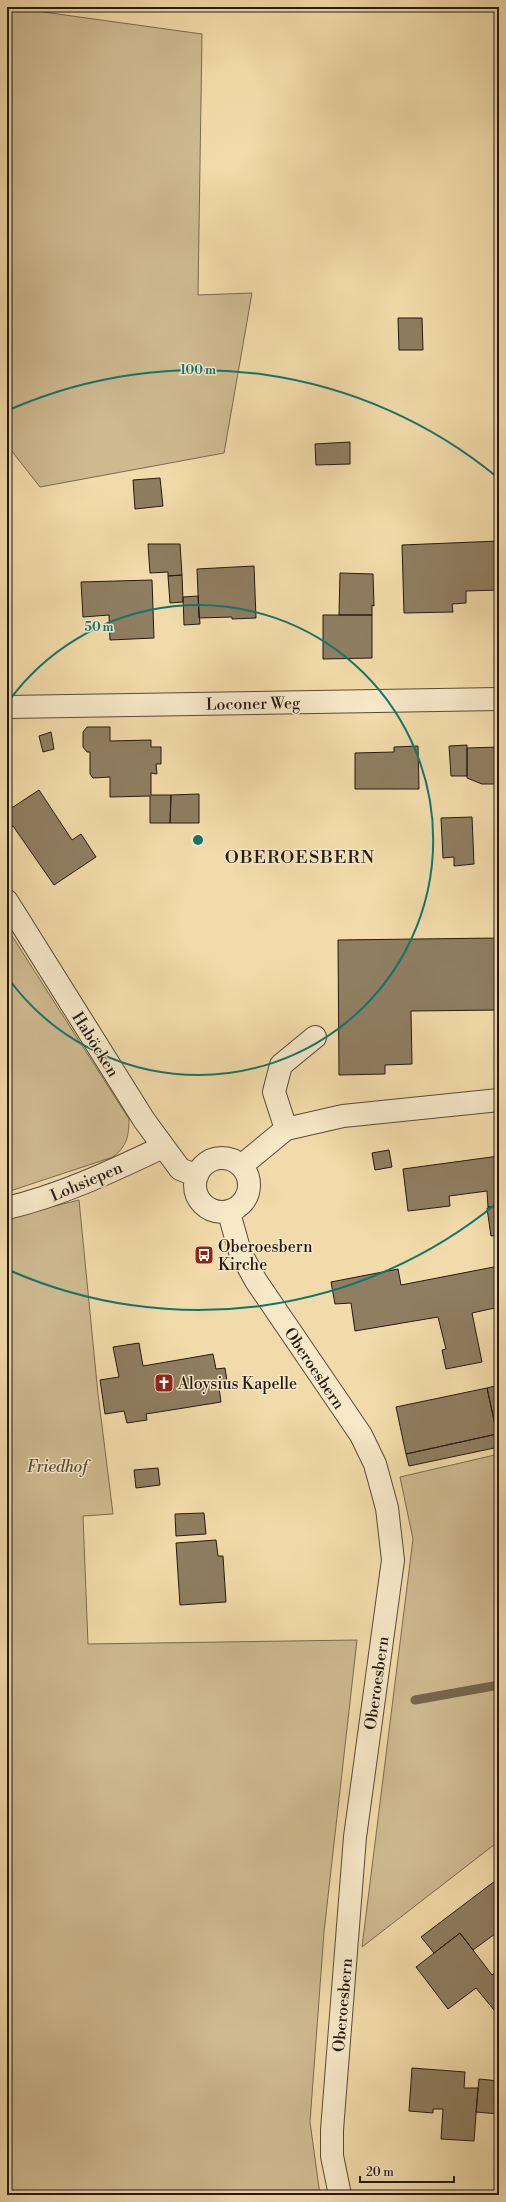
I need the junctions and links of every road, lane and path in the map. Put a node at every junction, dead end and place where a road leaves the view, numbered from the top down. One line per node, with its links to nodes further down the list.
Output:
1 (499, 698): 2 (street, Loconer Weg)
2 (7, 707)
3 (7, 901): 7 (street, Haböcken)
4 (315, 1037): 6 (street)
5 (499, 1100): 6 (street)
6 (286, 1129): 8 (street)
7 (163, 1147): 9 (street, Haböcken); 10 (street, Lohsiepen)
8 (241, 1166): 9 (street); 11 (street)
9 (196, 1176): 11 (street)
10 (7, 1208)
11 (229, 1213): 12 (street, Oberoesbern)
12 (340, 2195)

